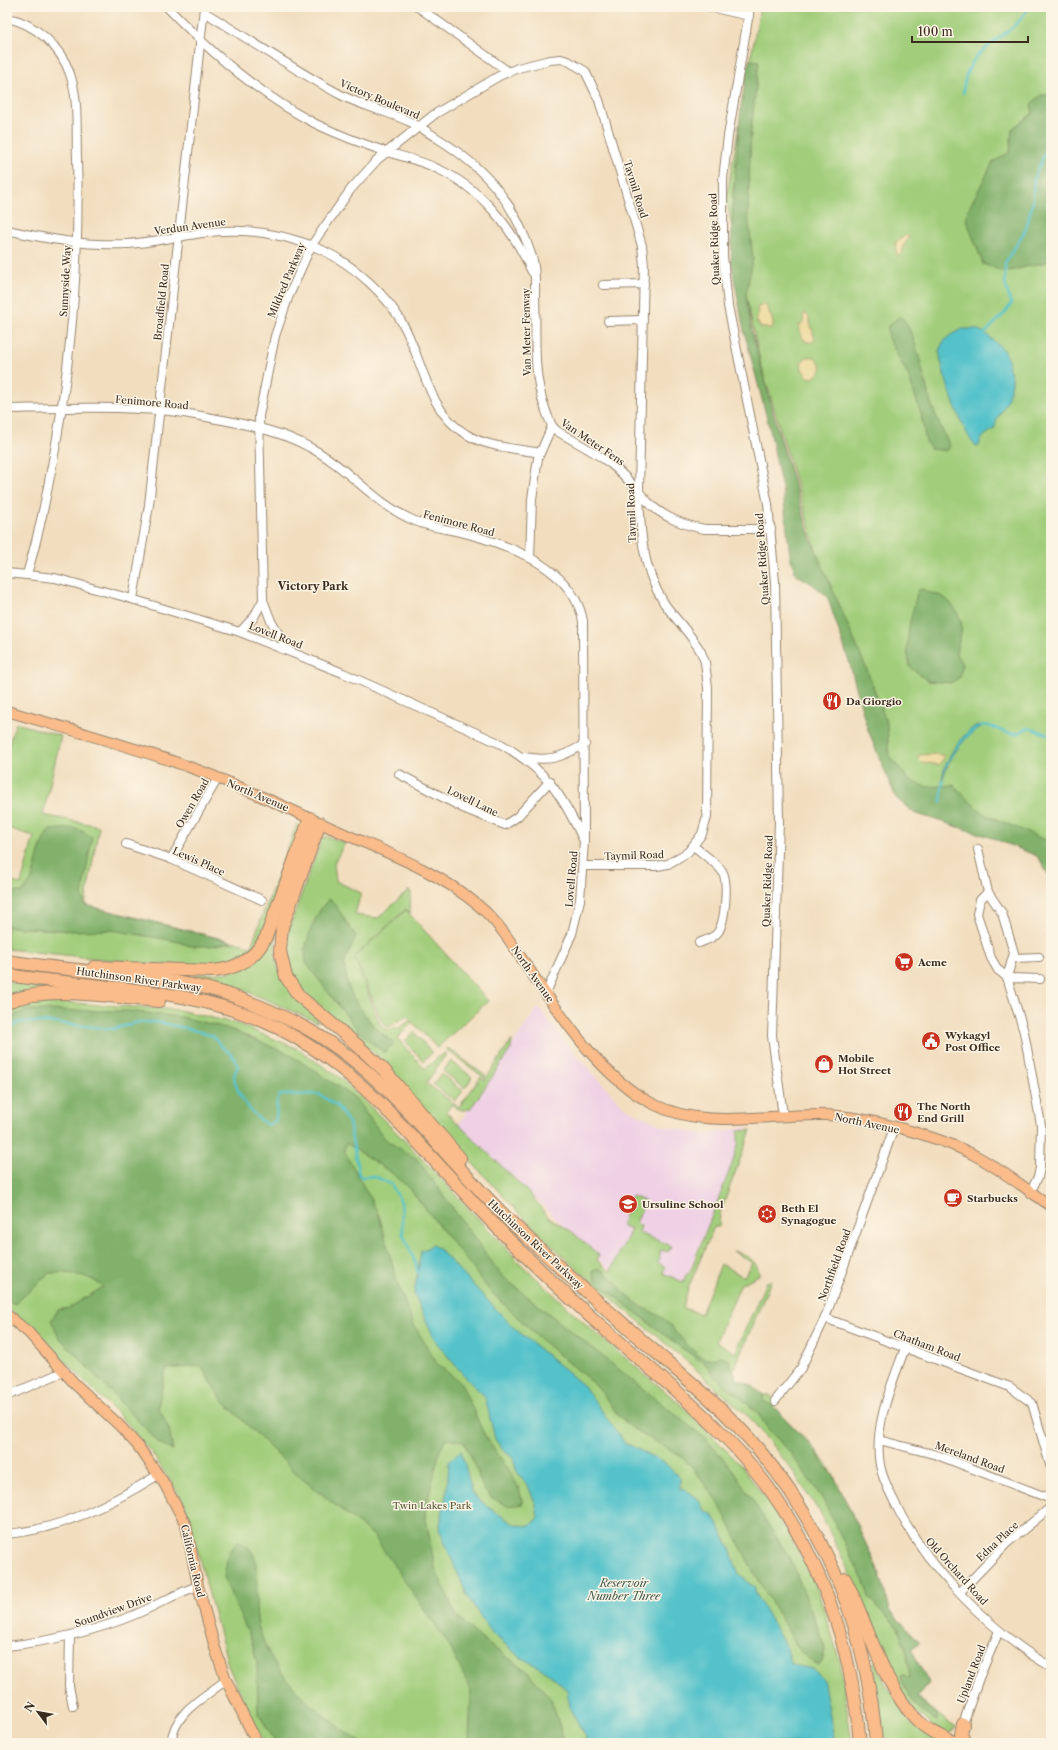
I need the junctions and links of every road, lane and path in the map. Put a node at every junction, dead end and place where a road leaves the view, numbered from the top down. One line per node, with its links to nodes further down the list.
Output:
1 (167, 7): 9 (street)
2 (418, 7): 6 (street)
3 (710, 7): 7 (street)
4 (750, 7): 7 (street, Quaker Ridge Road)
5 (204, 9): 9 (street, Broadfield Road); 12 (street, Victory Boulevard)
6 (429, 10): 11 (street)
7 (749, 16): 30 (street, Quaker Ridge Road)
8 (7, 18): 16 (street, Sunnyside Way)
9 (200, 40): 13 (street); 15 (street, Broadfield Road)
10 (568, 61): 11 (street, Mildred Parkway); 19 (street, Taymil Road)
11 (509, 72): 12 (street, Mildred Parkway)
12 (419, 127): 13 (street, Mildred Parkway); 18 (street, Victory Boulevard)
13 (388, 152): 17 (street, Mildred Parkway); 18 (street, Van Meter Fenway)
14 (7, 230): 16 (street, Verdun Avenue)
15 (177, 238): 16 (street, Verdun Avenue); 17 (street, Verdun Avenue); 25 (street, Broadfield Road)
16 (77, 244): 23 (street, Sunnyside Way)
17 (311, 246): 27 (street, Mildred Parkway); 28 (street, Verdun Avenue)
18 (535, 277): 26 (street, Van Meter Fenway)
19 (644, 284): 20 (street); 21 (street, Taymil Road)
20 (603, 285)
21 (643, 320): 22 (street); 29 (street, Taymil Road)
22 (608, 322)
23 (62, 408): 24 (street, Fenimore Road); 25 (street, Fenimore Road); 33 (street, Sunnyside Way)
24 (7, 409)
25 (160, 411): 27 (street, Fenimore Road); 34 (street, Broadfield Road)
26 (552, 426): 28 (street); 29 (street, Van Meter Fens)
27 (260, 428): 31 (street, Fenimore Road); 35 (street, Mildred Parkway)
28 (540, 453): 31 (street)
29 (639, 491): 30 (street, Van Meter Fens); 47 (street, Taymil Road)
30 (771, 529): 64 (street, Quaker Ridge Road)
31 (530, 558): 39 (street, Fenimore Road)
32 (7, 573): 33 (street, Lovell Road)
33 (27, 574): 34 (street, Lovell Road)
34 (133, 599): 36 (street, Lovell Road)
35 (263, 600): 36 (street, Mildred Parkway); 37 (street, Mildred Parkway)
36 (240, 632): 37 (street, Lovell Road)
37 (288, 650): 40 (street, Lovell Road)
38 (7, 711): 42 (main road, North Avenue)
39 (585, 744): 40 (street, Lovell Road); 45 (street, Fenimore Road)
40 (523, 757): 43 (street, Lovell Road)
41 (399, 774): 43 (street, Lovell Lane)
42 (218, 778): 44 (main road, North Avenue); 49 (street, Owen Road)
43 (550, 781): 45 (street, Lovell Road)
44 (315, 820): 57 (highway); 61 (main road, North Avenue); 68 (highway)
45 (584, 841): 50 (street, Lovell Road)
46 (126, 844): 49 (street, Lewis Place)
47 (694, 846): 50 (street, Taymil Road); 53 (street)
48 (978, 849): 51 (street)
49 (171, 859): 52 (street, Lewis Place)
50 (583, 866): 61 (street, Lovell Road)
51 (988, 892): 55 (street); 59 (street)
52 (262, 900)
53 (699, 943)
54 (1039, 957): 55 (street)
55 (1014, 958): 59 (street)
56 (7, 962): 57 (highway, Hutchinson River Parkway)
57 (51, 968): 68 (highway, Hutchinson River Parkway)
58 (7, 975): 63 (highway, Hutchinson River Parkway)
59 (1007, 978): 60 (street); 66 (street)
60 (1040, 978)
61 (546, 993): 64 (main road, North Avenue)
62 (7, 1002): 63 (highway)
63 (215, 1004): 93 (highway, Hutchinson River Parkway)
64 (783, 1115): 65 (main road, North Avenue)
65 (894, 1128): 66 (main road, North Avenue); 70 (street, Northfield Road)
66 (1030, 1193): 67 (main road, North Avenue)
67 (1051, 1206)
68 (498, 1210): 81 (highway, Hutchinson River Parkway)
69 (7, 1315): 72 (main road, California Road)
70 (825, 1318): 71 (street, Chatham Road); 74 (street, Northfield Road)
71 (905, 1348): 75 (street, Old Orchard Road); 76 (street, Chatham Road)
72 (64, 1371): 73 (street); 77 (main road, California Road)
73 (7, 1396)
74 (775, 1401)
75 (879, 1440): 78 (street, Mereland Road); 83 (street, Old Orchard Road)
76 (1051, 1468)
77 (158, 1475): 80 (street); 82 (main road, California Road)
78 (1051, 1499)
79 (1051, 1507): 83 (street, Edna Place)
80 (7, 1534)
81 (823, 1547): 94 (highway, Hutchinson River Parkway); 95 (highway)
82 (198, 1586): 85 (street, Soundview Drive); 88 (main road, California Road)
83 (960, 1592): 84 (street, Old Orchard Road)
84 (999, 1631): 87 (street, Old Orchard Road); 90 (street, Upland Road)
85 (70, 1636): 86 (street, Soundview Drive); 89 (street)
86 (7, 1646)
87 (1051, 1667)
88 (226, 1680): 91 (street); 92 (main road, California Road)
89 (73, 1706)
90 (963, 1724): 96 (highway)
91 (171, 1743)
92 (257, 1743)
93 (860, 1743)
94 (876, 1743)
95 (956, 1743)
96 (965, 1743)

